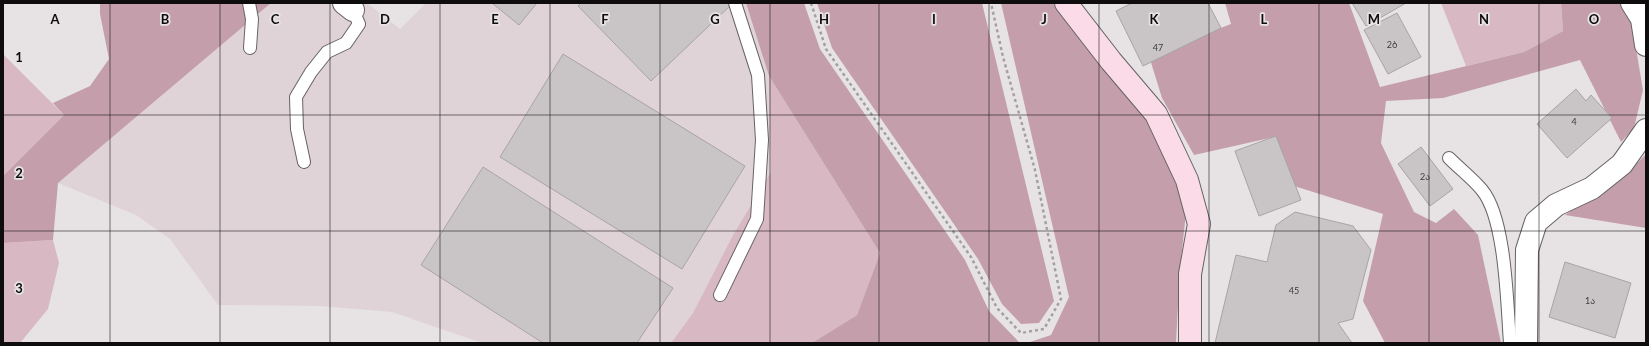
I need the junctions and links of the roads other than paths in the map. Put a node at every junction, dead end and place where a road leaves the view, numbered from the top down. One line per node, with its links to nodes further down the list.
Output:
1 (249, 3): 7 (lane)
2 (735, 3): 11 (lane)
3 (1066, 3): 12 (street)
4 (1632, 3): 6 (street)
5 (348, 7): 10 (lane)
6 (1646, 45)
7 (250, 48)
8 (1646, 130): 14 (street)
9 (1449, 158): 13 (lane)
10 (304, 162)
11 (720, 296)
12 (1190, 343)
13 (1510, 343)
14 (1526, 343)

